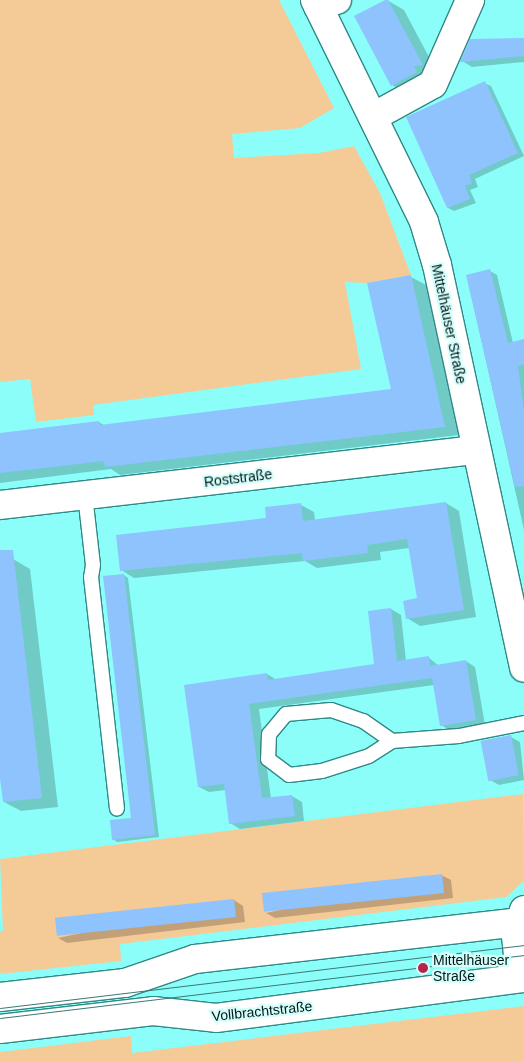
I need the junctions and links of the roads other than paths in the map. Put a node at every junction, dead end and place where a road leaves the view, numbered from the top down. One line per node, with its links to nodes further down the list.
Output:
1 (470, 0): 3 (street)
2 (323, 2): 3 (street, Mittelhäuser Straße)
3 (373, 117): 4 (street, Mittelhäuser Straße)
4 (476, 450): 5 (street, Roststraße); 7 (street, Mittelhäuser Straße)
5 (85, 495): 6 (street, Roststraße); 10 (lane)
6 (0, 506)
7 (524, 668)
8 (524, 723): 9 (lane)
9 (392, 741): 9 (lane)
10 (117, 809)
11 (521, 916): 12 (street); 14 (street)
12 (524, 968)
13 (524, 978): 15 (street, Vollbrachtstraße)
14 (0, 997)
15 (0, 1029)

